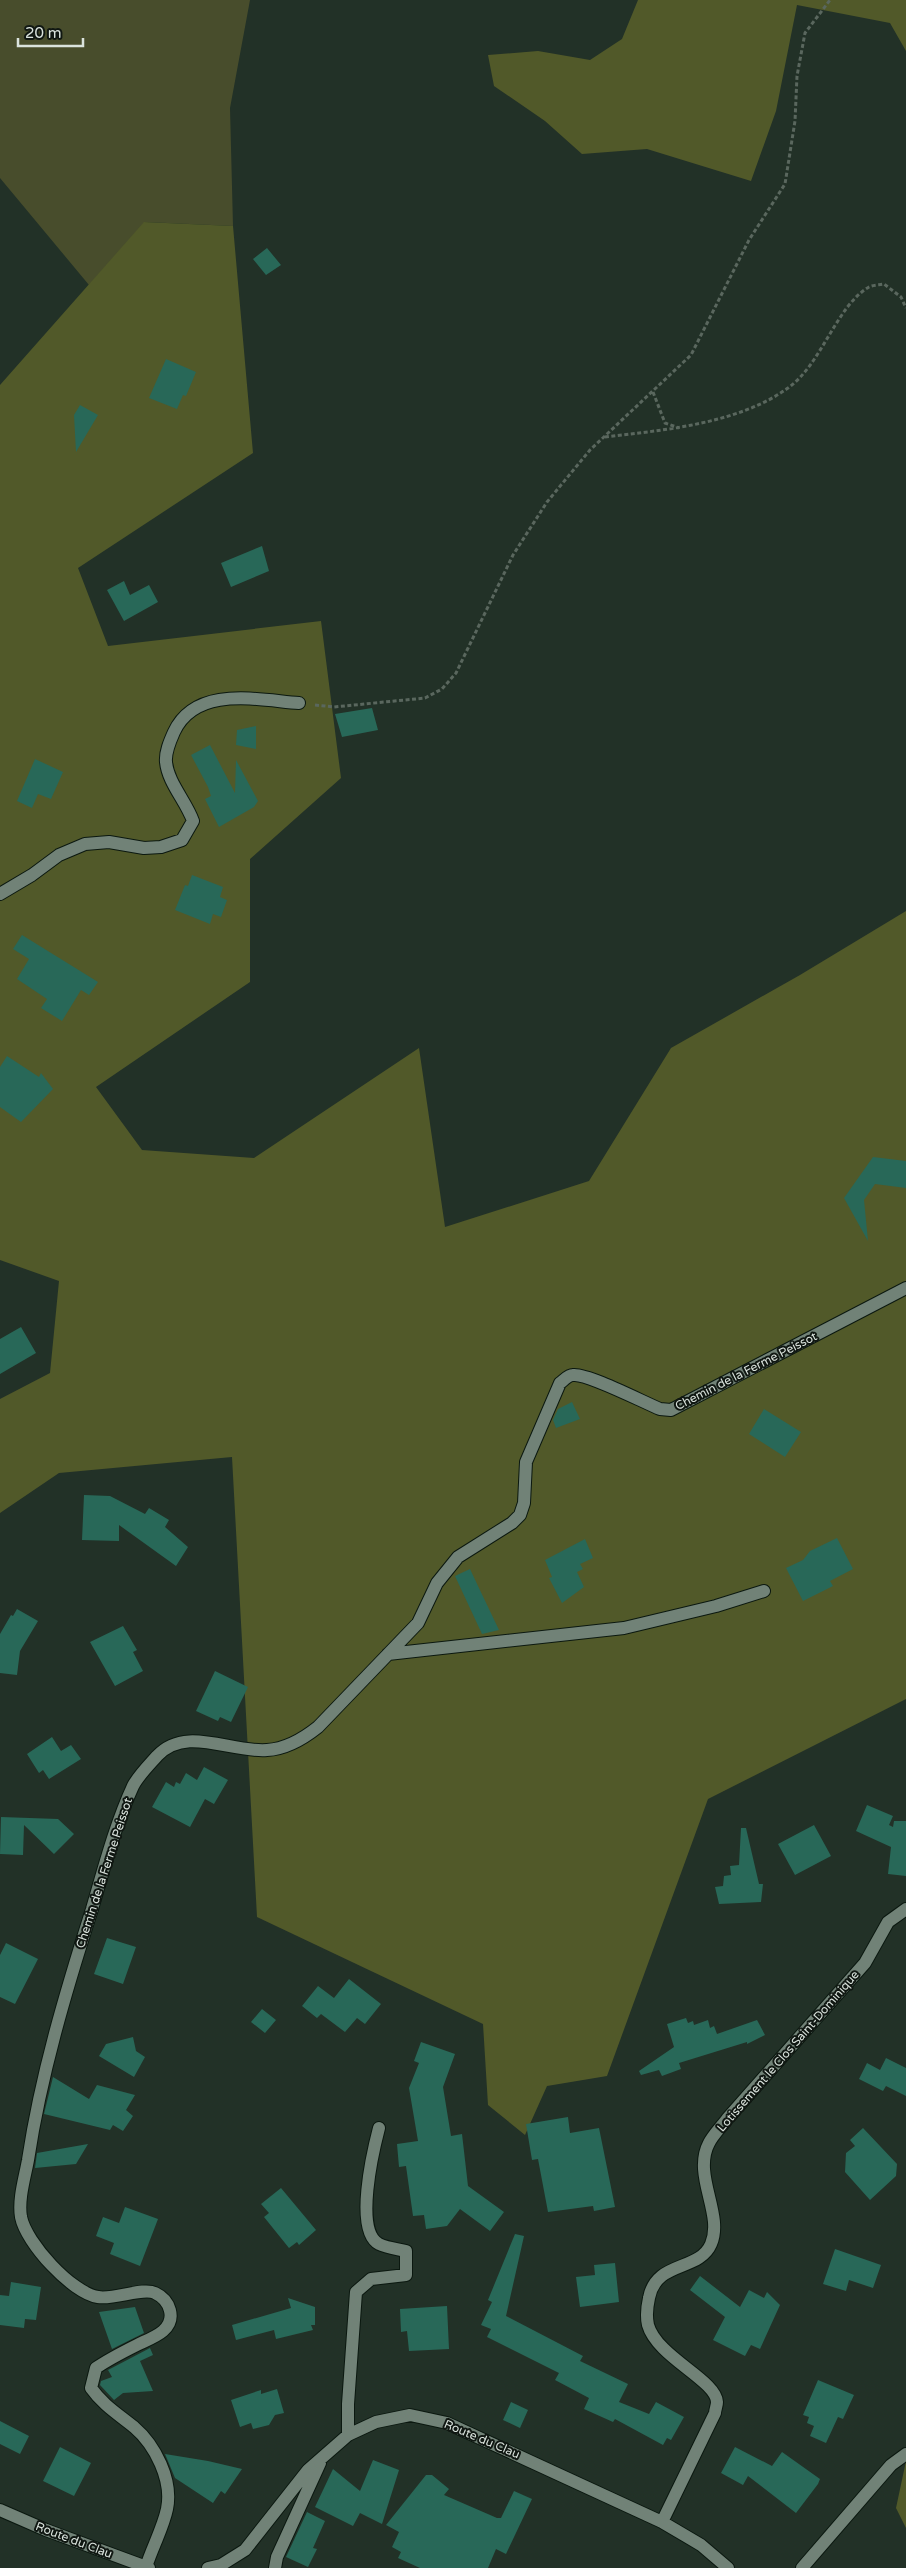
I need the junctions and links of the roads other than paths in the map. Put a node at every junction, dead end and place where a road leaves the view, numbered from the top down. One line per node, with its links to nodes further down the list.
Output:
1 (299, 703): 2 (street)
2 (0, 894)
3 (906, 1288): 5 (street, Chemin de la Ferme Peissot)
4 (764, 1591): 5 (street)
5 (388, 1654): 13 (street, Chemin de la Ferme Peissot)
6 (906, 1909): 12 (street, Lotissement le Clos Saint-Dominique)
7 (379, 2128): 8 (street)
8 (348, 2435): 10 (street, Route du Clau); 12 (street, Route du Clau)
9 (906, 2454): 17 (street)
10 (322, 2458): 14 (street, Route du Clau); 15 (street)
11 (0, 2510): 13 (street, Route du Clau)
12 (662, 2522): 16 (street, Route du Clau)
13 (148, 2567)
14 (208, 2568)
15 (275, 2568)
16 (728, 2568)
17 (802, 2568)

